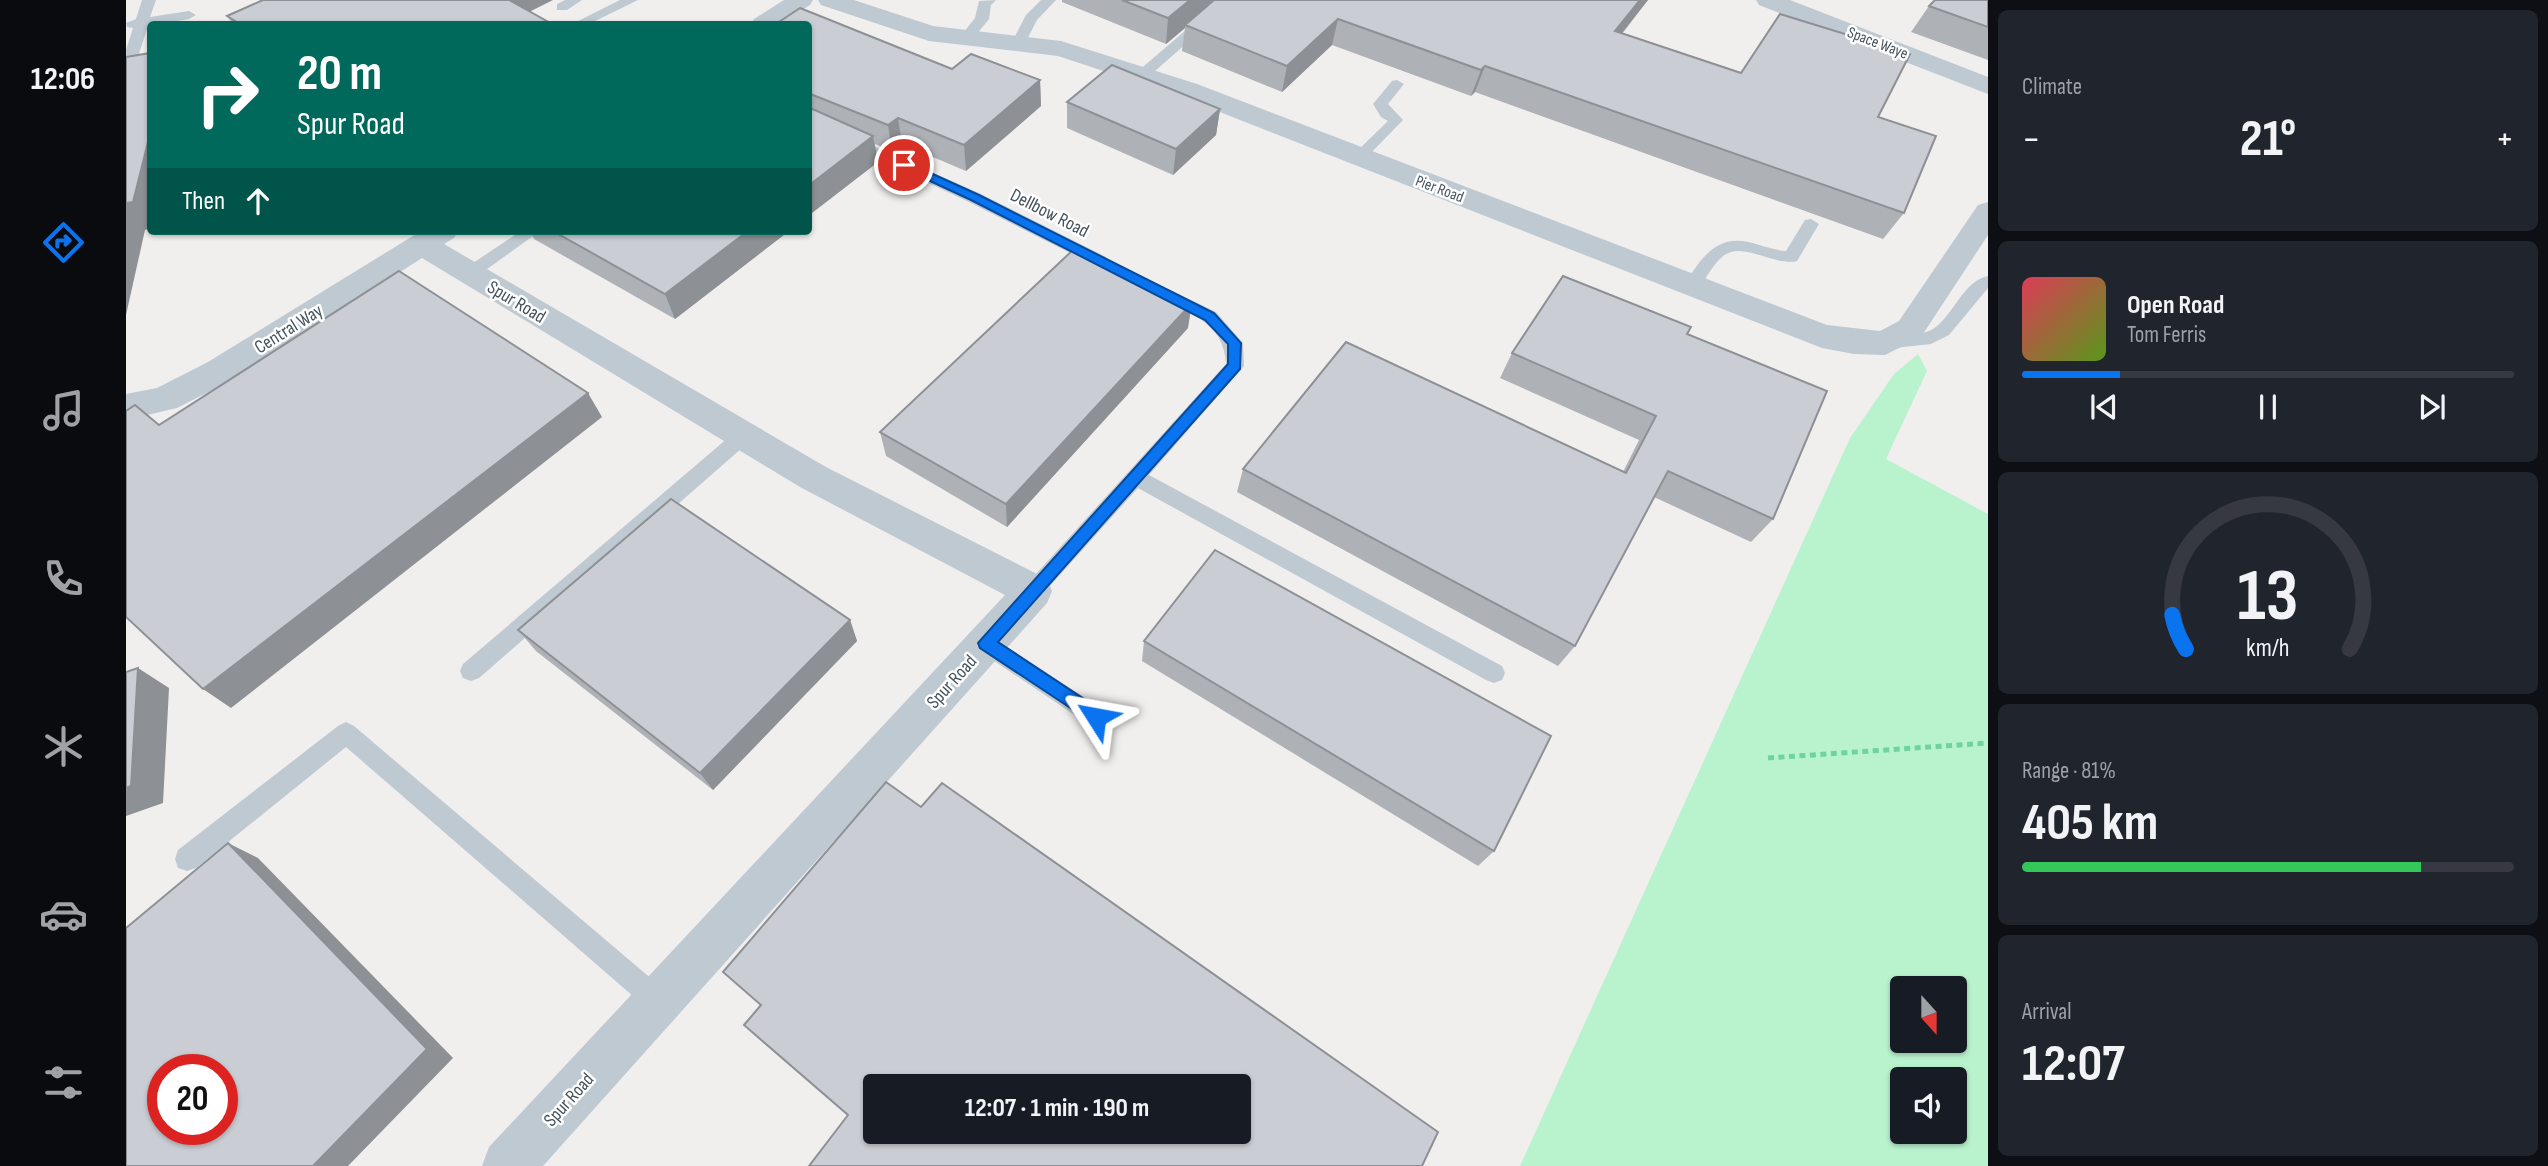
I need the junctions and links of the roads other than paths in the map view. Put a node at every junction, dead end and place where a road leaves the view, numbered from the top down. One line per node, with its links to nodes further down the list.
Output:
1 (149, 0): 14 (lane)
2 (631, 0): 12 (lane)
3 (830, 0): 16 (street, Pier Road)
4 (989, 0): 16 (lane)
5 (1049, 0): 17 (lane)
6 (1228, 0): 20 (lane)
7 (1768, 0): 22 (street, Space Waye)
8 (793, 1): 13 (street)
9 (189, 15): 11 (lane)
10 (147, 21): 14 (lane)
11 (148, 21)
12 (586, 21)
13 (767, 21)
14 (141, 22): 15 (lane); 18 (lane)
15 (126, 24)
16 (967, 37): 17 (street, Pier Road)
17 (1018, 44): 20 (street, Pier Road)
18 (129, 52): 19 (lane)
19 (126, 72)
20 (1142, 75): 24 (street, Pier Road)
21 (1397, 84): 24 (lane)
22 (1988, 86)
23 (812, 123): 30 (lane, Dellbow Road)
24 (1360, 156): 34 (street, Pier Road)
25 (1988, 212): 29 (street)
26 (1811, 224): 34 (lane)
27 (435, 235): 31 (street, Spur Road); 36 (street, Central Way)
28 (526, 235): 31 (lane)
29 (1976, 252): 35 (street)
30 (1111, 266)
31 (470, 273): 37 (street, Spur Road)
32 (1988, 282): 35 (lane)
33 (1148, 285): 38 (lane)
34 (1693, 285): 35 (street, Pier Road)
35 (1885, 343)
36 (126, 407)
37 (743, 436): 39 (street, Spur Road); 41 (lane)
38 (1135, 477): 39 (lane); 42 (lane)
39 (1034, 591): 40 (street, Spur Road)
40 (986, 643): 43 (lane); 45 (street, Spur Road)
41 (471, 671)
42 (1494, 673)
43 (1096, 717)
44 (187, 859): 45 (lane)
45 (658, 1001): 46 (street, Spur Road)
46 (508, 1166)

